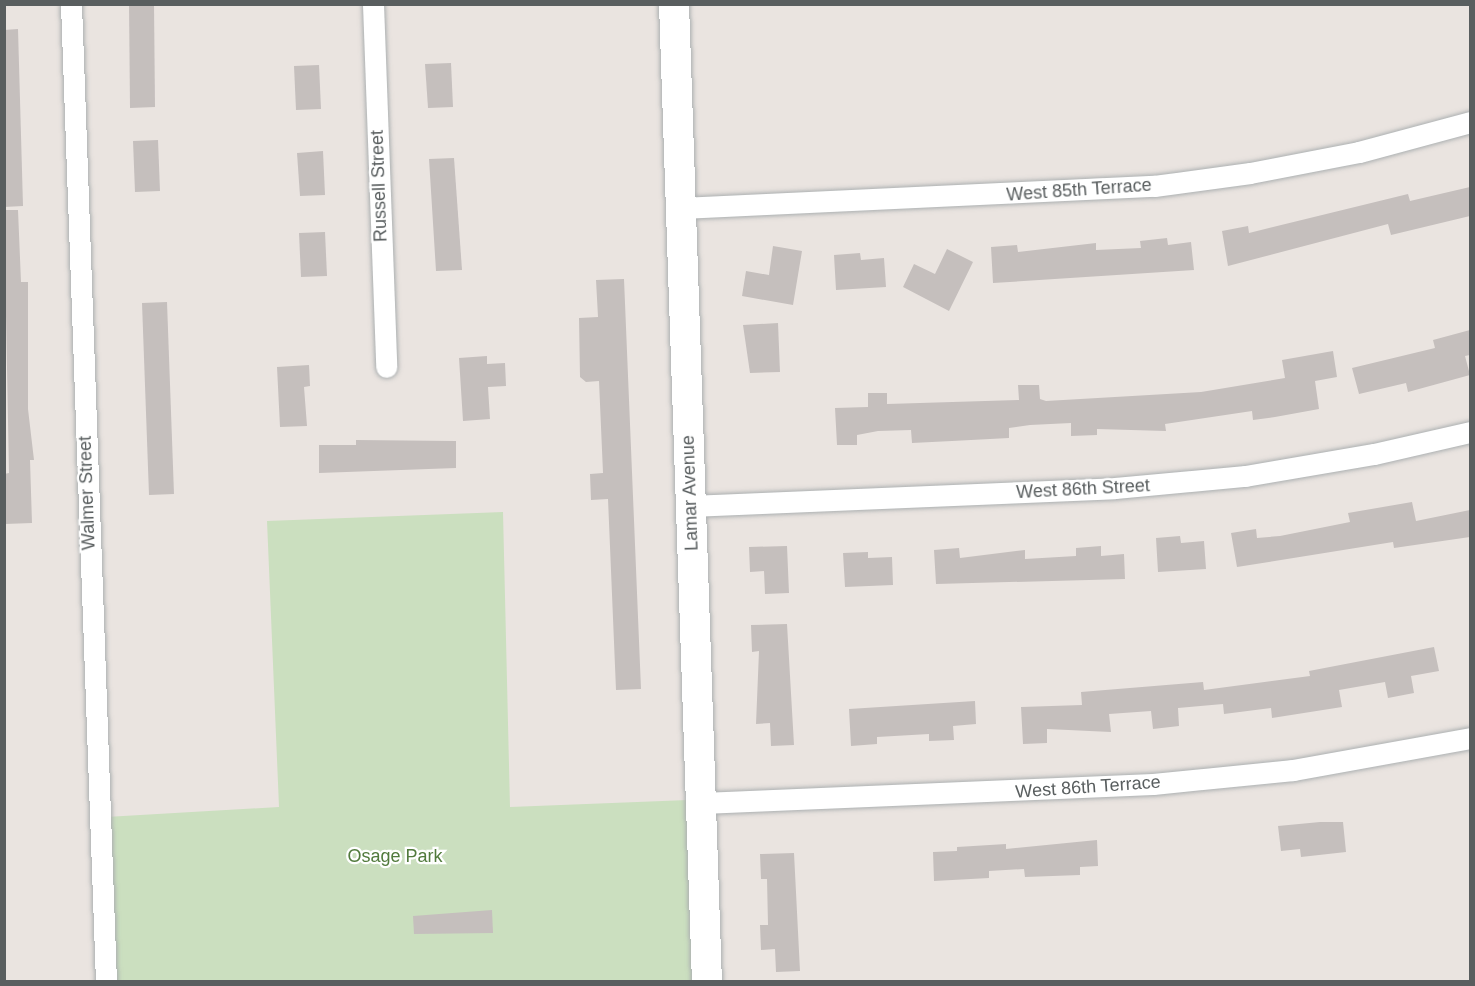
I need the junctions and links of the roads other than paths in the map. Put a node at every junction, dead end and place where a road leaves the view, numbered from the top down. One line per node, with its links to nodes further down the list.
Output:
1 (71, 4): 11 (street, Walmer Street)
2 (373, 4): 6 (street, Russell Street)
3 (674, 4): 5 (street, Lamar Avenue)
4 (1470, 122): 5 (street, West 85th Terrace)
5 (681, 208): 8 (street, Lamar Avenue)
6 (386, 367)
7 (1470, 432): 8 (street, West 86th Street)
8 (690, 506): 10 (street, Lamar Avenue)
9 (1470, 738): 10 (street, West 86th Terrace)
10 (702, 803): 12 (street, Lamar Avenue)
11 (106, 981)
12 (707, 981)

